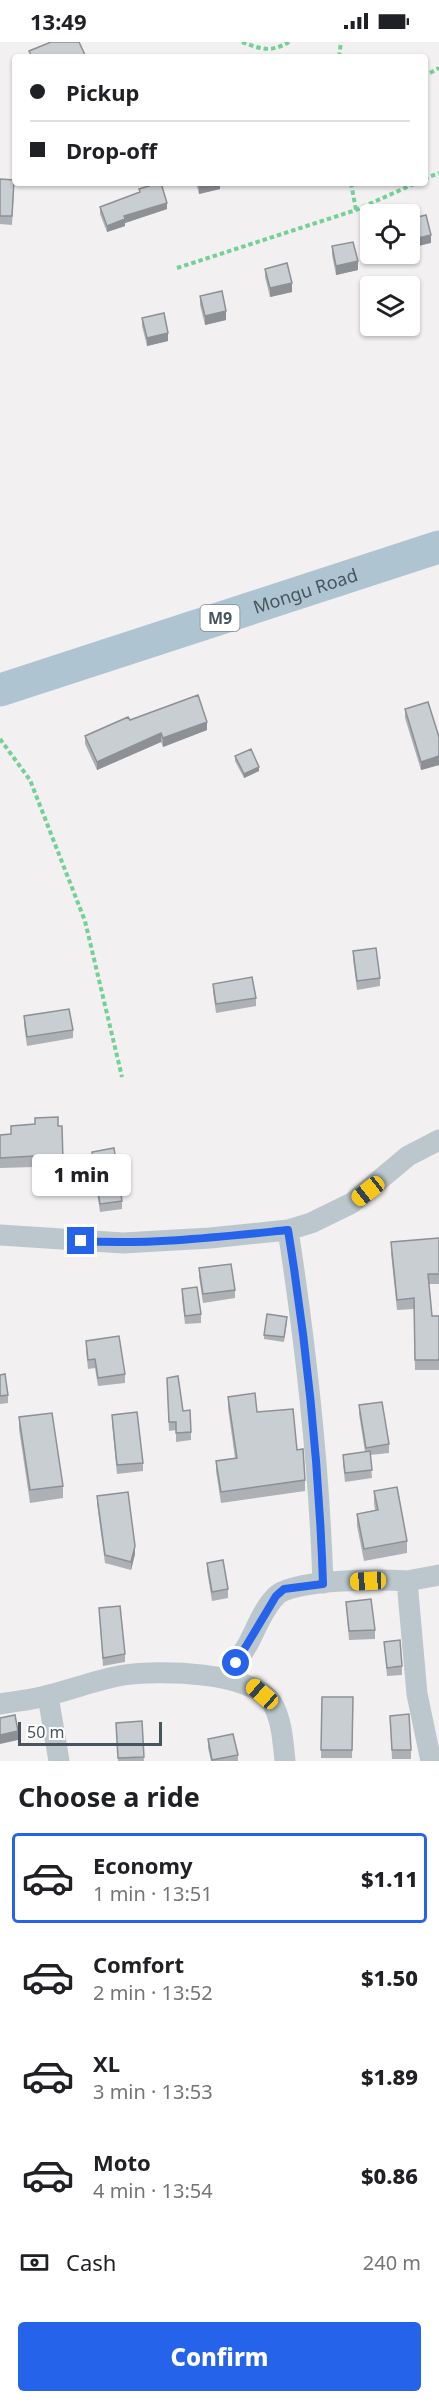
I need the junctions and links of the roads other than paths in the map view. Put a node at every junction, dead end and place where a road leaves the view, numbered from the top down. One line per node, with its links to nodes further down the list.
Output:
1 (439, 547): 2 (main road, Mongu Road / M9)
2 (0, 690)
3 (439, 1140): 4 (street)
4 (288, 1230): 5 (street); 8 (street)
5 (0, 1235)
6 (439, 1575): 7 (street)
7 (407, 1581): 8 (street); 14 (street)
8 (323, 1584): 9 (street)
9 (226, 1679): 10 (street); 13 (street)
10 (48, 1696): 11 (street); 12 (street)
11 (0, 1704)
12 (59, 1761)
13 (285, 1761)
14 (430, 1761)

